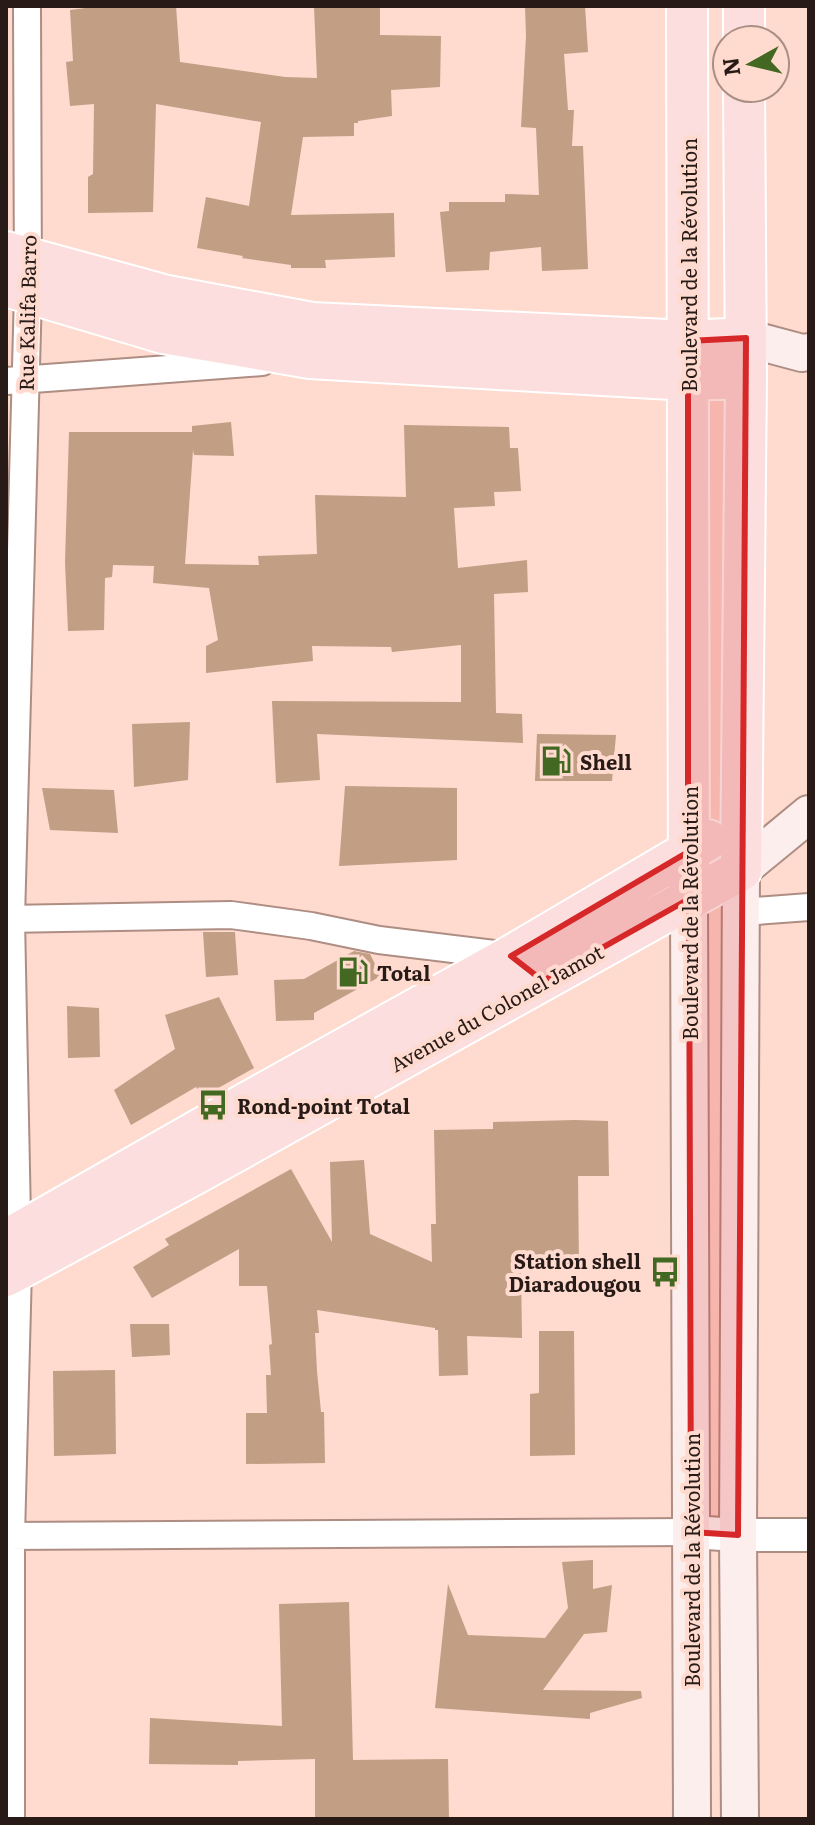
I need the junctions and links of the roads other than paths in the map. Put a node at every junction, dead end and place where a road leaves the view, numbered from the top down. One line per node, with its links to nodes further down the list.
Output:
1 (27, 6): 4 (street, Rue Kalifa Barro)
2 (687, 6): 8 (main road, Boulevard de la Révolution)
3 (744, 104): 5 (main road)
4 (17, 272): 7 (main road); 8 (main road); 10 (street, Rue Kalifa Barro)
5 (746, 338): 6 (main road); 8 (main road); 9 (main road)
6 (806, 353): 9 (main road)
7 (310, 358): 8 (main road); 10 (street)
8 (688, 360): 9 (main road); 13 (main road, Boulevard de la Révolution)
9 (746, 378): 12 (main road)
10 (16, 381): 18 (street, Rue Kalifa Barro)
11 (808, 815): 12 (main road, Avenue du Colonel Jamot); 14 (main road, Avenue du Colonel Jamot)
12 (741, 821): 13 (main road, Avenue du Colonel Jamot); 14 (main road)
13 (688, 852): 15 (main road, Boulevard de la Révolution); 19 (main road, Avenue du Colonel Jamot)
14 (741, 870): 15 (main road, Avenue du Colonel Jamot); 17 (main road)
15 (689, 899): 20 (main road, Avenue du Colonel Jamot); 22 (main road, Boulevard de la Révolution)
16 (809, 907): 17 (street)
17 (742, 912): 23 (main road)
18 (9, 919): 19 (street); 21 (street, Rue Kalifa Barro)
19 (511, 956): 20 (street); 21 (main road, Avenue du Colonel Jamot)
20 (543, 981): 21 (main road, Avenue du Colonel Jamot)
21 (12, 1255): 25 (street, Rue Kalifa Barro)
22 (691, 1532): 23 (street); 25 (street); 27 (main road, Boulevard de la Révolution)
23 (738, 1535): 24 (street); 28 (main road)
24 (809, 1535)
25 (8, 1536): 26 (street, Rue Kalifa Barro)
26 (11, 1819)
27 (692, 1819)
28 (740, 1819)

